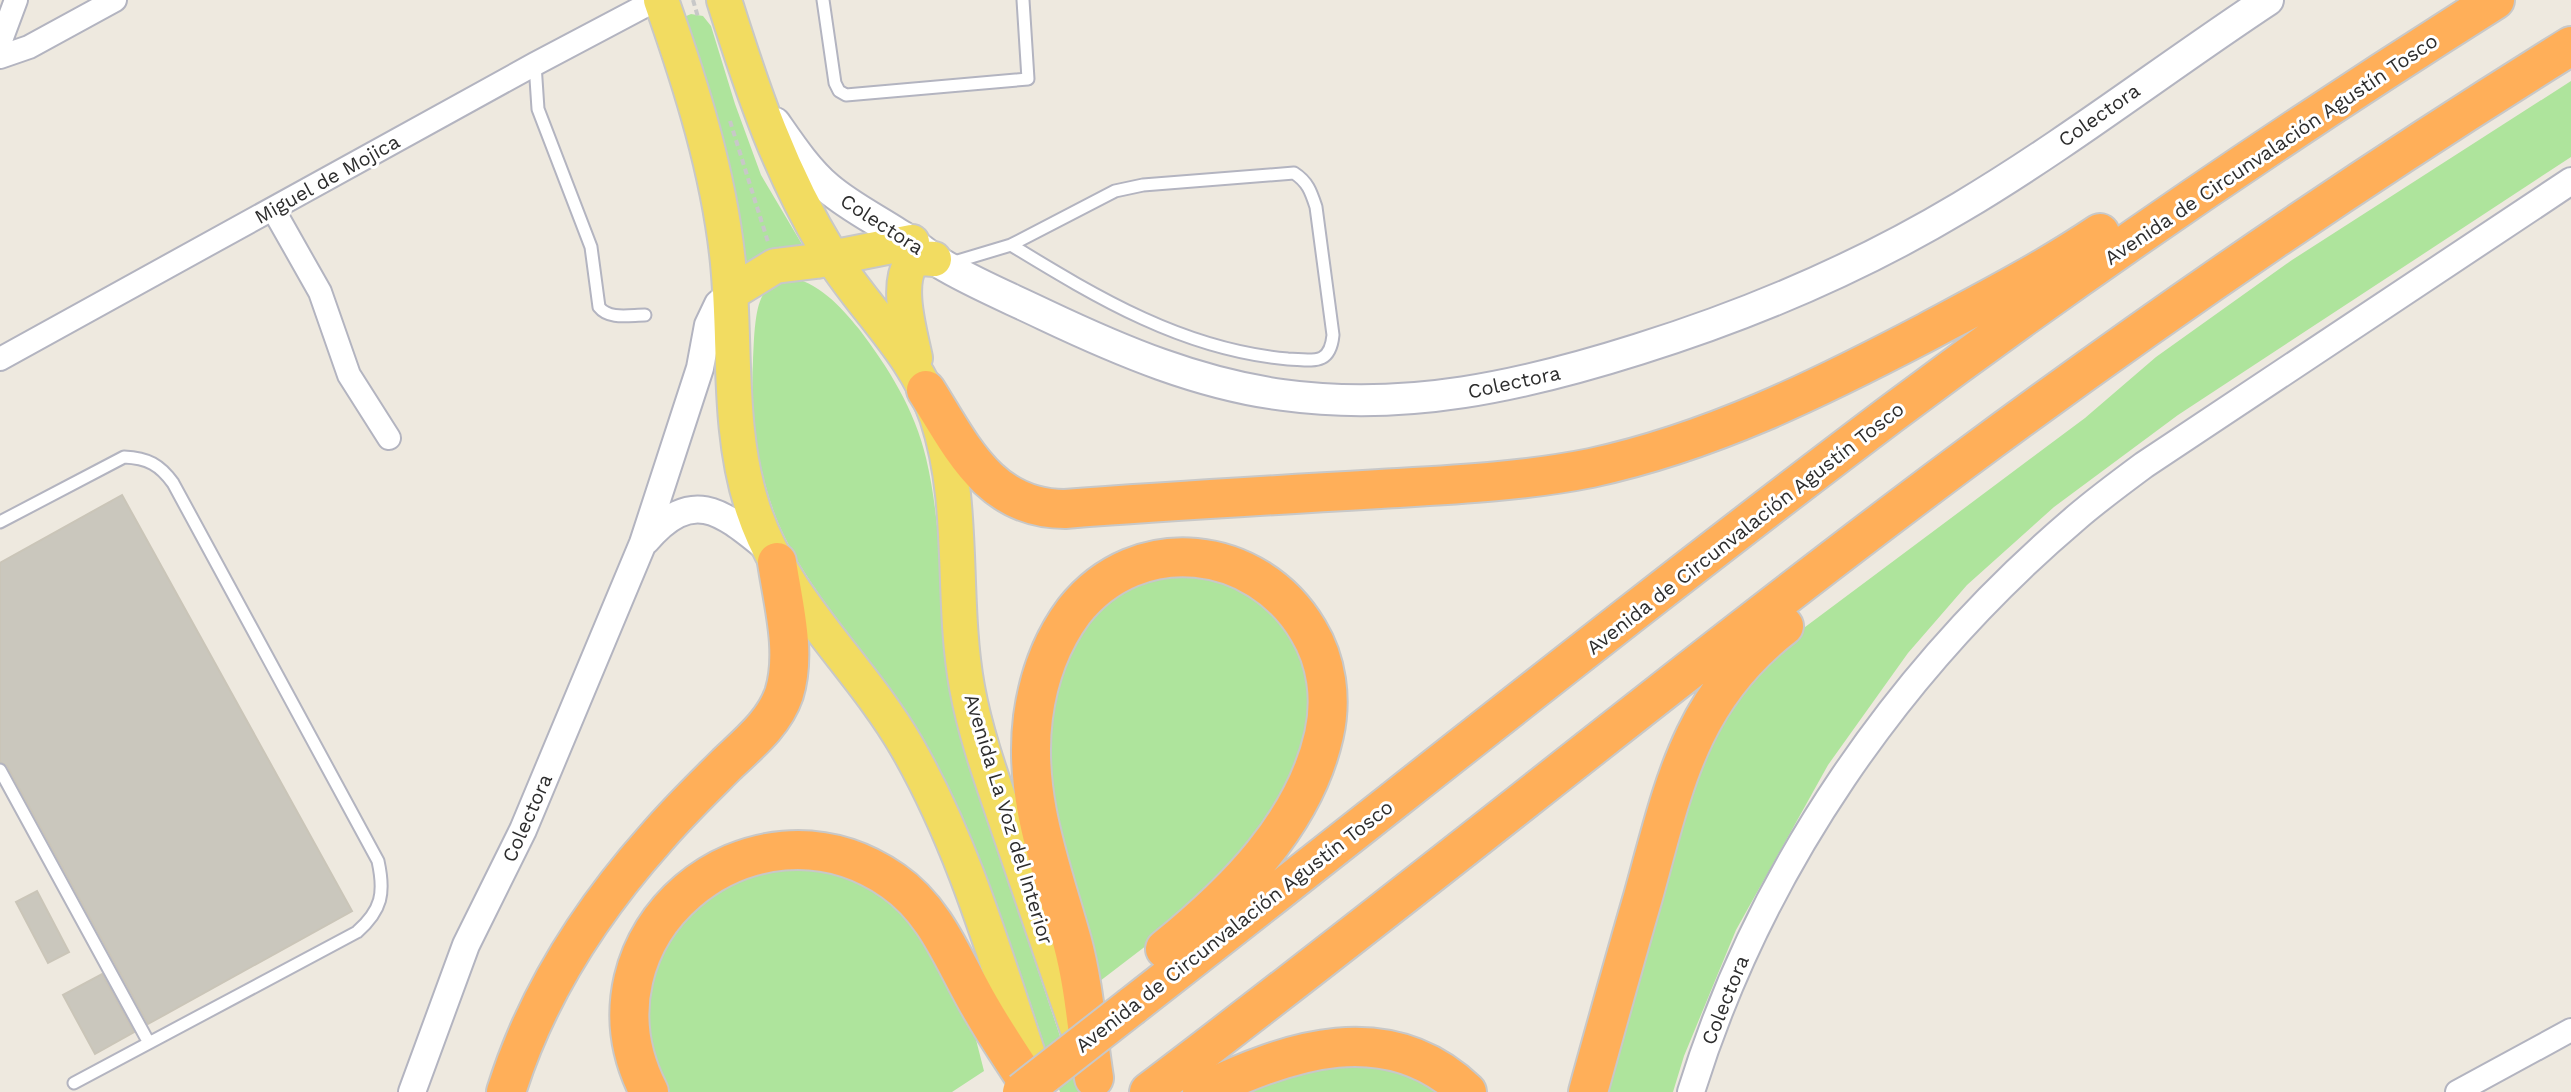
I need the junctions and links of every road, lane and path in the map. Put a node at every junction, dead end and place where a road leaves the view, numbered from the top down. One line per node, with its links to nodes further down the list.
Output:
1 (16, 0): 12 (street)
2 (115, 0): 14 (street)
3 (658, 0): 15 (street, Miguel de Mojica); 23 (main road)
4 (693, 0): 10 (path)
5 (724, 0): 16 (main road)
6 (823, 0): 7 (lane)
7 (1023, 0)
8 (2268, 0): 21 (main road, Colectora)
9 (2495, 0): 11 (highway, Avenida de Circunvalación Agustín Tosco)
10 (702, 30)
11 (2433, 39): 27 (highway); 33 (highway, Avenida de Circunvalación Agustín Tosco)
12 (0, 43)
13 (2571, 46): 25 (highway)
14 (0, 57)
15 (535, 64): 18 (street, Miguel de Mojica); 24 (lane)
16 (743, 109): 20 (path); 21 (main road, Colectora); 22 (main road)
17 (2571, 181): 47 (street, Colectora)
18 (273, 209): 26 (street, Miguel de Mojica); 28 (street)
19 (1011, 245): 19 (lane); 21 (lane)
20 (772, 253)
21 (930, 255): 22 (main road); 27 (main road)
22 (832, 258): 23 (main road); 27 (main road)
23 (731, 293): 30 (street, Colectora); 31 (main road)
24 (645, 315)
25 (2160, 319): 38 (highway); 46 (highway)
26 (0, 359)
27 (922, 382): 37 (main road, Avenida La Voz del Interior)
28 (389, 438)
29 (0, 522): 35 (lane)
30 (643, 543): 31 (street); 39 (street, Colectora)
31 (774, 557): 37 (main road); 40 (highway)
32 (0, 770): 35 (lane)
33 (1128, 994): 37 (highway, Avenida de Circunvalación Agustín Tosco, bridge); 37 (highway)
34 (2571, 1030): 48 (street)
35 (149, 1043): 36 (lane)
36 (74, 1083)
37 (1073, 1083): 41 (highway); 42 (highway, bridge); 43 (highway, Avenida de Circunvalación Agustín Tosco, bridge)
38 (1154, 1088)
39 (412, 1092)
40 (506, 1092)
41 (649, 1092)
42 (990, 1092)
43 (1022, 1092)
44 (1202, 1092): 45 (highway)
45 (1467, 1092)
46 (1588, 1092)
47 (1691, 1092)
48 (2457, 1092)

